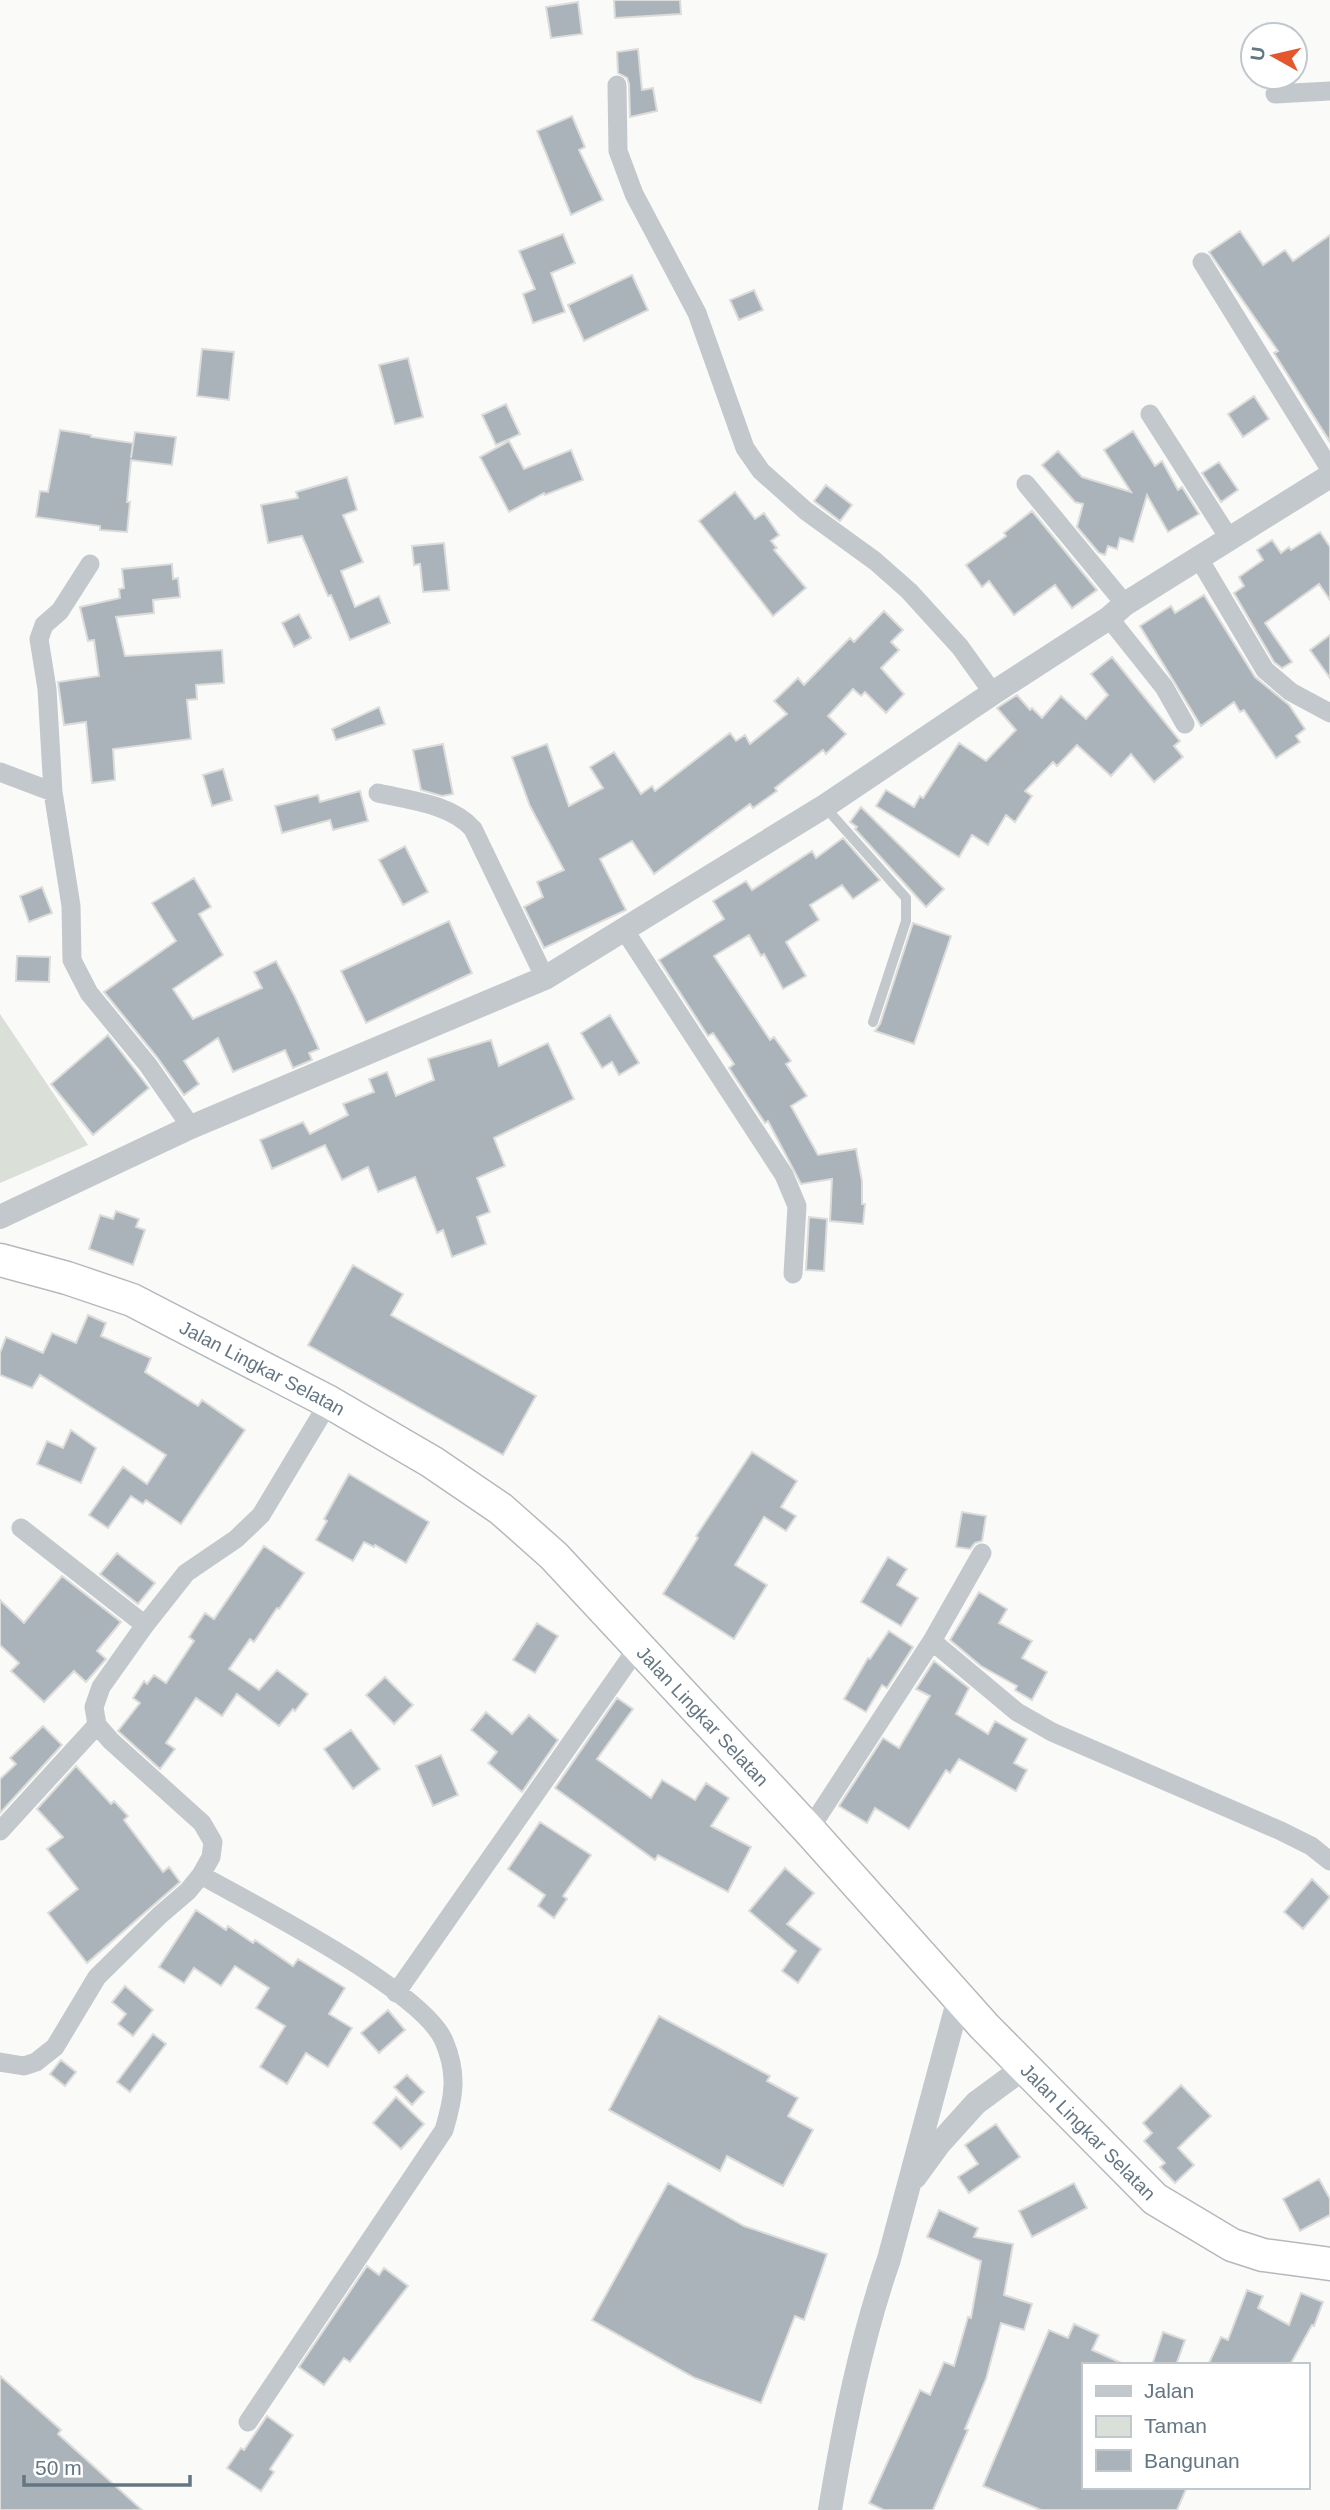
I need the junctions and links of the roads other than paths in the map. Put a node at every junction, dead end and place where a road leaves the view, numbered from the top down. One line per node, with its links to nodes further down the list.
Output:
1 (617, 85): 13 (street)
2 (1330, 91): 3 (street)
3 (1275, 94)
4 (1202, 262): 6 (street)
5 (1150, 414): 9 (street)
6 (1330, 469)
7 (1330, 475): 9 (street)
8 (1026, 484): 12 (street)
9 (1229, 538): 10 (street)
10 (1198, 558): 12 (street); 14 (street)
11 (90, 564): 17 (street)
12 (1117, 611): 13 (street); 15 (street)
13 (993, 693): 19 (street)
14 (1330, 713)
15 (1185, 724)
16 (0, 772): 17 (street)
17 (53, 792): 23 (street)
18 (378, 793): 21 (street)
19 (825, 806): 20 (street); 22 (lane)
20 (625, 931): 21 (street); 26 (street)
21 (545, 978): 23 (street)
22 (873, 1022)
23 (191, 1126): 24 (street)
24 (0, 1217)
25 (0, 1259): 27 (highway, Jalan Lingkar Selatan)
26 (793, 1274)
27 (329, 1402): 30 (street); 32 (highway, Jalan Lingkar Selatan)
28 (21, 1528): 30 (street)
29 (982, 1553): 31 (street)
30 (145, 1625): 33 (street)
31 (932, 1641): 34 (street); 36 (street)
32 (638, 1647): 34 (highway, Jalan Lingkar Selatan); 38 (street)
33 (97, 1726): 35 (street); 37 (street)
34 (809, 1830): 39 (highway, Jalan Lingkar Selatan)
35 (0, 1831)
36 (1330, 1861)
37 (201, 1875): 38 (street); 40 (street)
38 (396, 1993): 44 (street)
39 (959, 1998): 41 (highway, Jalan Lingkar Selatan); 42 (street)
40 (0, 2062)
41 (1026, 2067): 42 (street); 43 (highway, Jalan Lingkar Selatan)
42 (906, 2189): 45 (street)
43 (1330, 2264)
44 (248, 2423)
45 (830, 2510)

